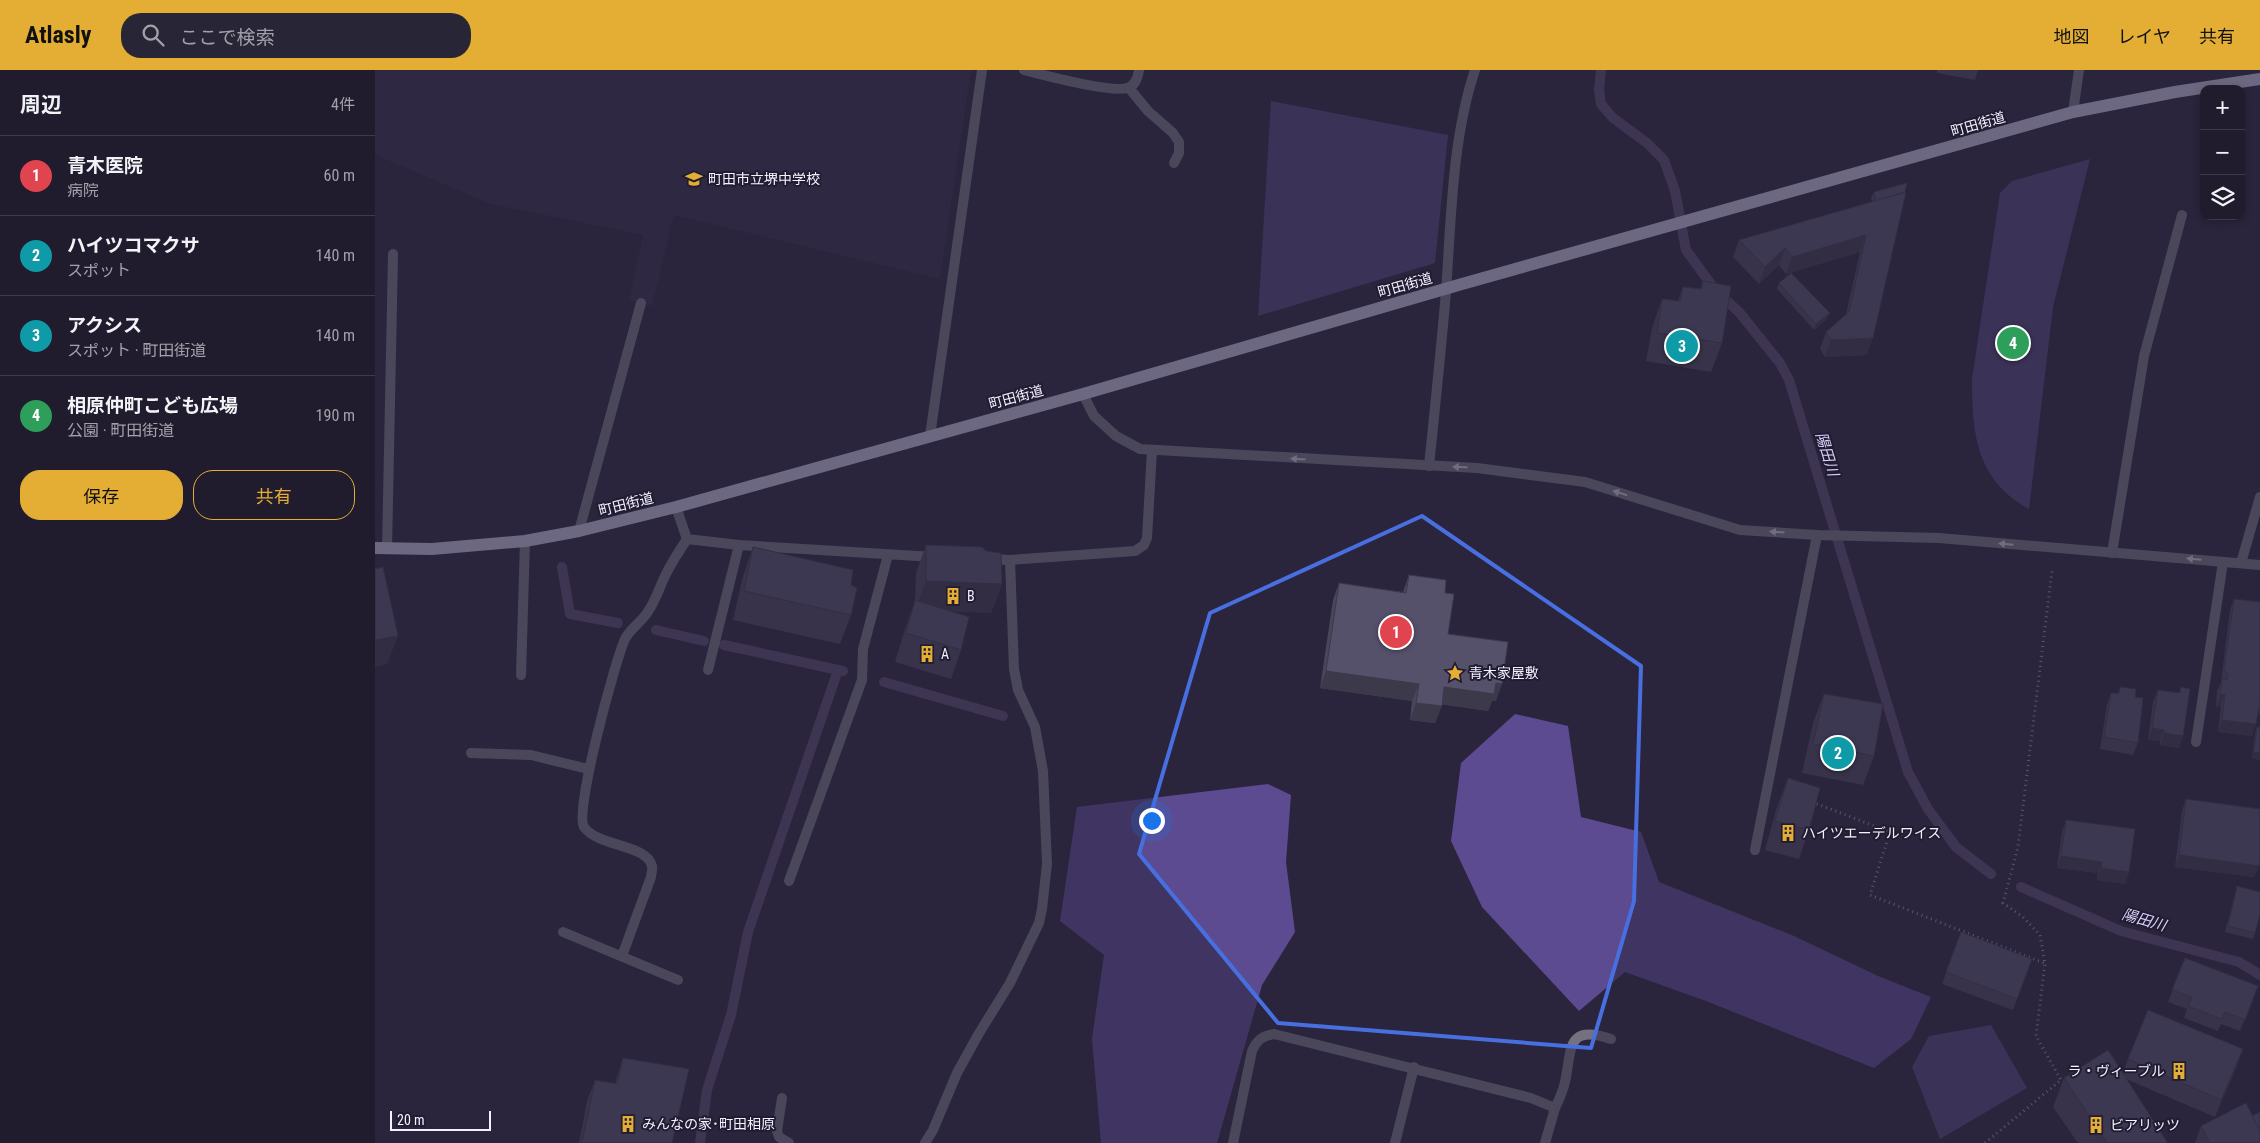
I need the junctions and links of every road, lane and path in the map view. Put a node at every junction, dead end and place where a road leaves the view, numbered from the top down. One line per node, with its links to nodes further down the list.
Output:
1 (982, 70): 15 (street)
2 (1024, 70): 7 (street)
3 (1139, 70): 7 (street)
4 (1475, 70): 12 (street)
5 (2079, 70): 8 (street)
6 (2260, 79): 8 (main road, 町田街道)
7 (1129, 88): 9 (street)
8 (2073, 112): 12 (main road, 町田街道)
9 (1174, 163)
10 (2182, 215): 27 (street)
11 (393, 254): 26 (street)
12 (1446, 289): 14 (main road, 町田街道); 17 (street)
13 (641, 303): 20 (street)
14 (1083, 394): 15 (main road, 町田街道); 16 (street)
15 (930, 436): 19 (main road, 町田街道)
16 (1152, 450): 17 (street, one-way to 16); 31 (street)
17 (1429, 466): 21 (street, one-way to 17)
18 (2260, 497): 33 (street)
19 (676, 507): 20 (main road, 町田街道); 22 (street)
20 (579, 531): 23 (main road, 町田街道)
21 (1821, 535): 25 (street, one-way to 21); 41 (street)
22 (687, 539): 24 (street); 39 (street)
23 (525, 541): 26 (main road, 町田街道); 36 (street)
24 (739, 544): 28 (street); 35 (street)
25 (2055, 548): 27 (street); 45 (path)
26 (381, 549)
27 (2111, 553): 32 (street, one-way to 27)
28 (888, 555): 29 (street); 42 (street)
29 (944, 557)
30 (982, 559): 31 (street)
31 (1010, 560): 52 (street)
32 (2223, 562): 33 (street); 37 (street)
33 (2241, 563): 34 (street)
34 (2260, 565)
35 (708, 670)
36 (521, 675)
37 (2196, 742)
38 (471, 753): 39 (street)
39 (588, 768): 44 (street)
40 (1811, 802): 45 (path)
41 (1755, 850)
42 (789, 880)
43 (563, 932): 44 (street)
44 (623, 956): 46 (street)
45 (2045, 963): 56 (path)
46 (678, 980)
47 (1611, 1039): 50 (street)
48 (1414, 1068): 50 (street); 53 (street); 54 (street)
49 (782, 1098): 51 (street)
50 (1555, 1108): 55 (street)
51 (789, 1143)
52 (925, 1143)
53 (1233, 1143)
54 (1395, 1143)
55 (1545, 1143)
56 (1985, 1143)

